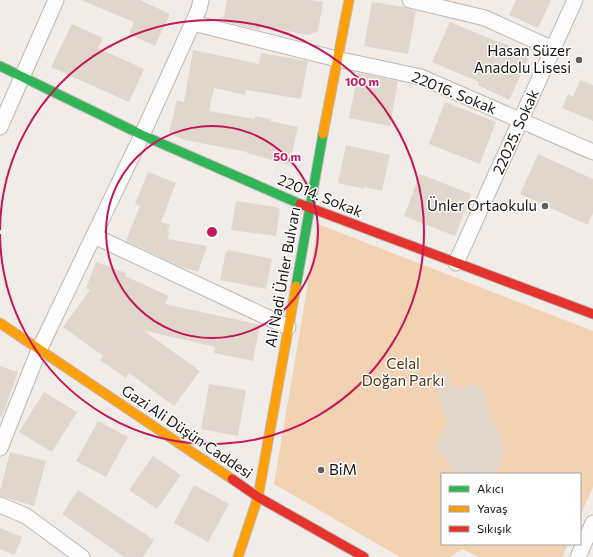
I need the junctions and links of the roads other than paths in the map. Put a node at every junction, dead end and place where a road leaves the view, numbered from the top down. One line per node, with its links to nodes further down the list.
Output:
1 (56, 0): 10 (street)
2 (201, 0): 6 (street)
3 (349, 0): 8 (street, Ali Nadi Ünler Bulvarı)
4 (410, 0): 7 (street)
5 (575, 0): 7 (street, 22025. Sokak)
6 (193, 23): 8 (street, 22016. Sokak); 13 (street)
7 (553, 49): 11 (street, 22025. Sokak)
8 (337, 59): 11 (street, 22016. Sokak); 15 (street, Ali Nadi Ünler Bulvarı)
9 (0, 66): 10 (street, 22014. Sokak)
10 (22, 76): 12 (street); 13 (street, 22014. Sokak)
11 (521, 120): 14 (street, 22016. Sokak); 17 (street, 22025. Sokak)
12 (0, 127)
13 (142, 135): 15 (street, 22014. Sokak); 16 (street)
14 (593, 152)
15 (309, 208): 17 (street, 22014. Sokak); 20 (street, Ali Nadi Ünler Bulvarı)
16 (94, 236): 20 (street); 21 (street)
17 (456, 264): 18 (street, 22014. Sokak)
18 (593, 314)
19 (0, 322): 21 (street, Gazi Ali Düşün Caddesi)
20 (288, 327): 23 (street, Ali Nadi Ünler Bulvarı)
21 (39, 350): 22 (street); 23 (street, Gazi Ali Düşün Caddesi)
22 (0, 448)
23 (258, 496): 27 (street, Ali Nadi Ünler Bulvarı); 28 (street, Gazi Ali Düşün Caddesi)
24 (0, 505): 26 (street)
25 (593, 523): 29 (street)
26 (82, 557)
27 (238, 557)
28 (364, 557)
29 (578, 557)

